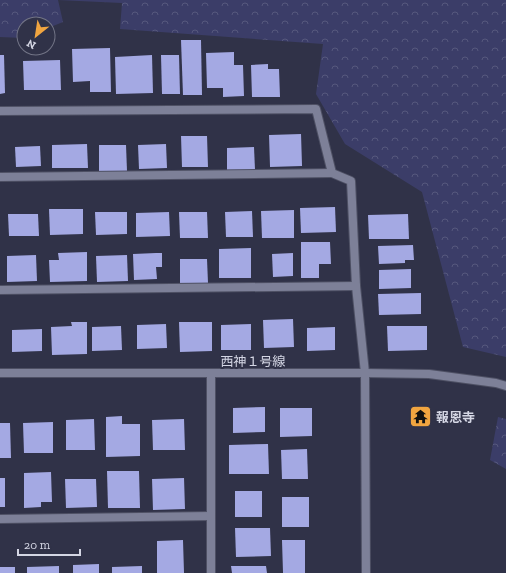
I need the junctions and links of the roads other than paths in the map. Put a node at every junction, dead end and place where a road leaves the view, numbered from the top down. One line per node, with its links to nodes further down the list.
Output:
1 (0, 111): 2 (street)
2 (332, 173): 3 (street); 4 (street)
3 (0, 177)
4 (356, 286): 5 (street); 8 (street)
5 (0, 290)
6 (0, 373): 7 (street, 西神１号線)
7 (211, 373): 8 (street, 西神１号線); 10 (street)
8 (365, 373): 9 (street, 西神１号線); 13 (street)
9 (506, 386)
10 (211, 516): 11 (street); 12 (street)
11 (0, 519)
12 (211, 573)
13 (366, 573)

